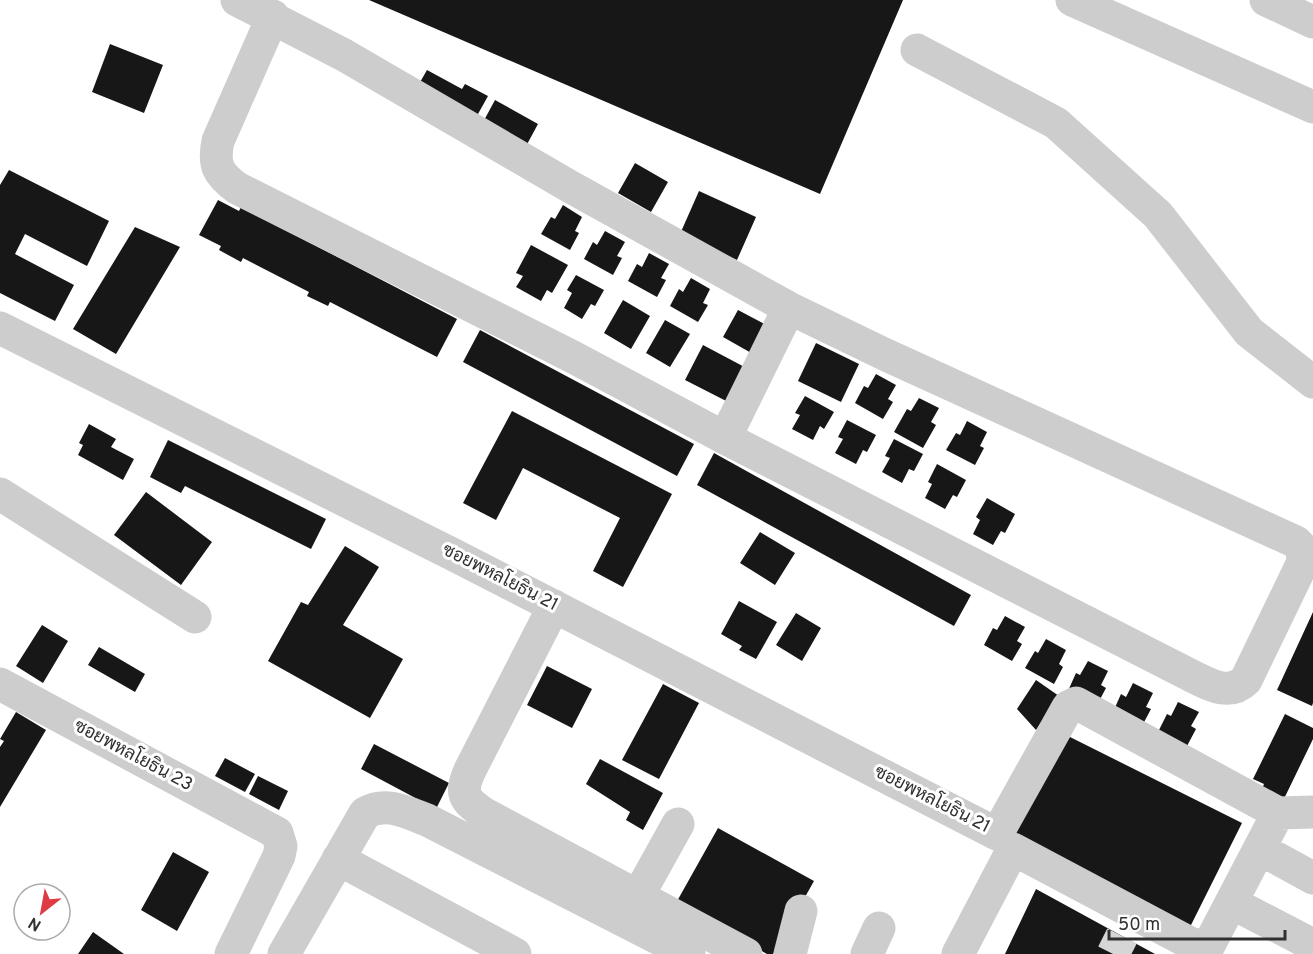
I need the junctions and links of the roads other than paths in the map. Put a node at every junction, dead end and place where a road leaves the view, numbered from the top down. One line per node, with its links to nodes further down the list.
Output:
1 (237, 0): 4 (street)
2 (1072, 0): 7 (street)
3 (1266, 0): 5 (street)
4 (273, 16): 8 (street); 11 (street)
5 (1313, 22)
6 (917, 50): 10 (street)
7 (1313, 107)
8 (789, 308): 11 (street); 11 (street)
9 (0, 328): 13 (street, ซอยพหลโยธิน 21)
10 (1313, 382)
11 (725, 438)
12 (0, 494): 14 (street)
13 (554, 606): 19 (street, ซอยพหลโยธิน 21); 23 (street)
14 (195, 617)
15 (1, 687): 28 (street, ซอยพหลโยธิน 23)
16 (1313, 812): 17 (street)
17 (1278, 813): 19 (street); 20 (street)
18 (678, 824): 23 (street)
19 (1005, 841): 24 (street, ซอยพหลโยธิน 21); 34 (street)
20 (1260, 849): 22 (street); 24 (street)
21 (338, 859): 26 (street); 29 (street); 30 (street)
22 (1313, 878)
23 (638, 896): 32 (street)
24 (1232, 903): 27 (street)
25 (801, 911): 33 (street)
26 (644, 944): 31 (street)
27 (1313, 945)
28 (231, 954)
29 (284, 954)
30 (514, 954)
31 (688, 954)
32 (746, 954)
33 (790, 954)
34 (958, 954)

